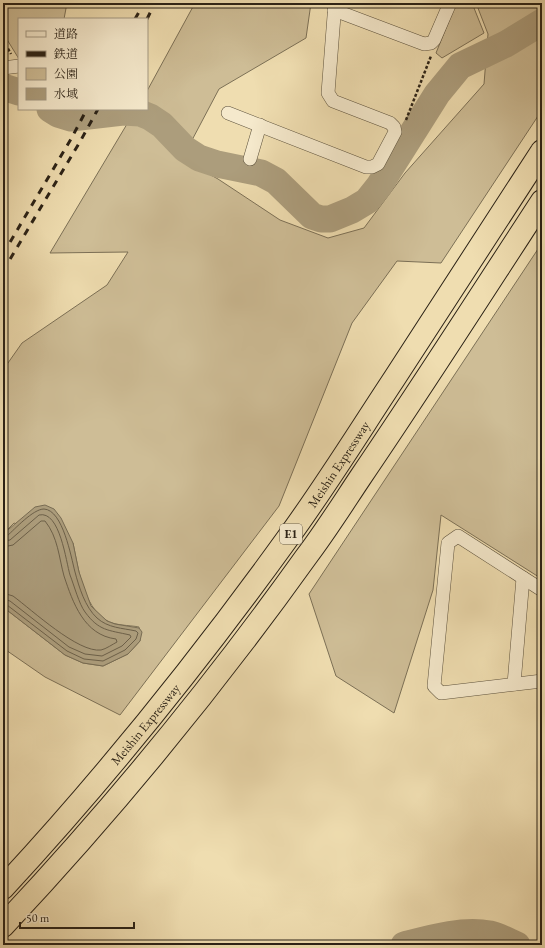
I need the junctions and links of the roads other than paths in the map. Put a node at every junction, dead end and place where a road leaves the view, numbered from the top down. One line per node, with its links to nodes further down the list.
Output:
1 (450, 3): 2 (street)
2 (334, 7): 6 (street)
3 (18, 66): 4 (street)
4 (3, 68)
5 (228, 112): 6 (street)
6 (260, 125): 8 (street)
7 (542, 151): 14 (highway, Meishin Expressway / E1)
8 (250, 159)
9 (542, 201): 15 (highway, Meishin Expressway / E1)
10 (523, 578): 11 (street); 13 (street); 13 (street)
11 (542, 590)
12 (542, 681): 13 (street)
13 (514, 684)
14 (3, 888)
15 (3, 926)

